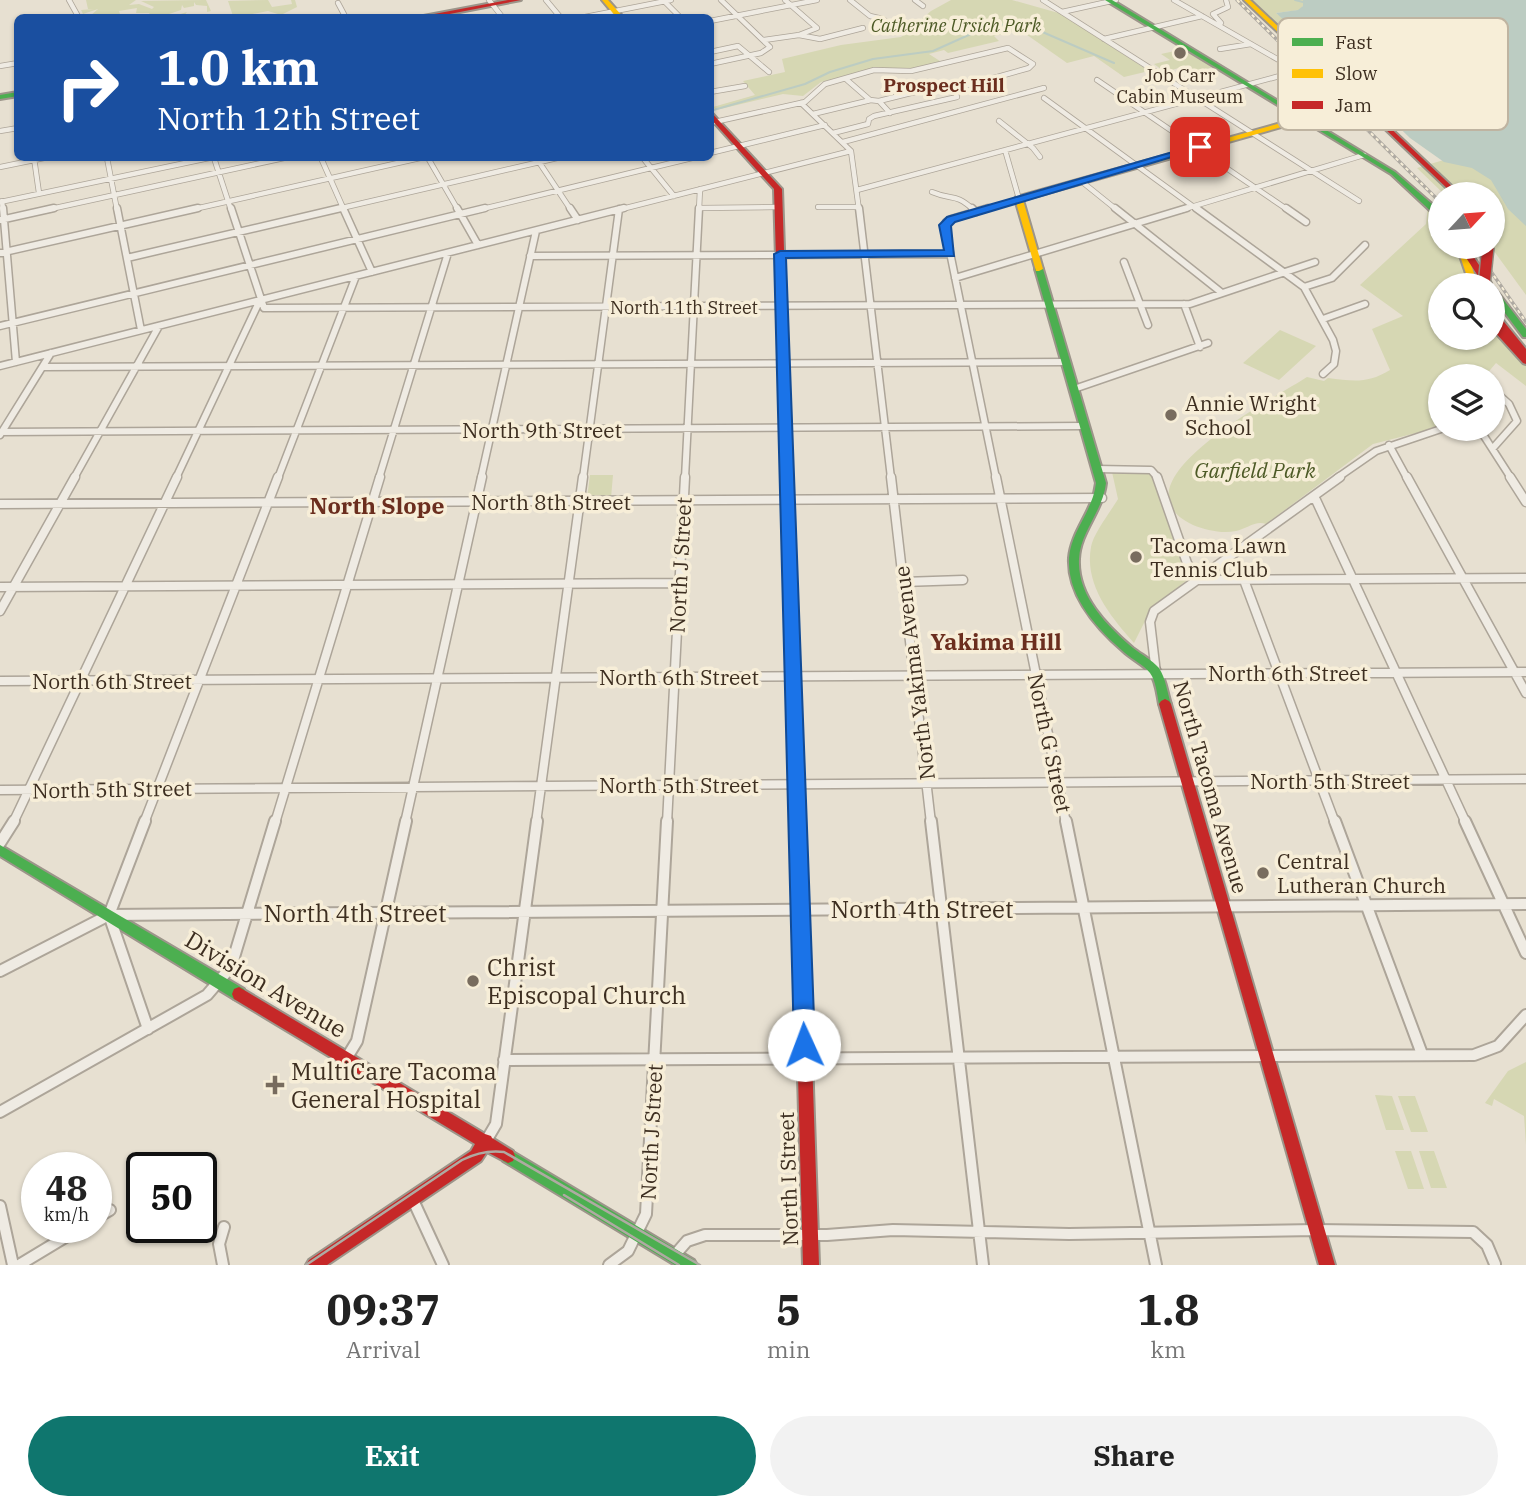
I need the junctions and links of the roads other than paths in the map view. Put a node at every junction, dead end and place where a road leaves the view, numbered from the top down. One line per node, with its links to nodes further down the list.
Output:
1 (518, 0): 14 (main road)
2 (546, 0): 23 (street)
3 (671, 0): 13 (street)
4 (721, 0): 26 (street)
5 (785, 0): 17 (street)
6 (817, 0): 17 (street)
7 (850, 0): 31 (street)
8 (915, 0): 18 (street)
9 (1043, 0): 20 (street)
10 (1111, 0): 20 (street); 29 (main road)
11 (1174, 0): 27 (street)
12 (1247, 0): 33 (main road)
13 (664, 1): 19 (street); 25 (street)
14 (491, 2): 22 (main road)
15 (1228, 2): 32 (street)
16 (338, 3): 21 (street)
17 (791, 5): 26 (street); 34 (street)
18 (923, 6)
19 (614, 9): 24 (street)
20 (1062, 12): 35 (street)
21 (344, 14)
22 (450, 14)
23 (558, 14)
24 (595, 14)
25 (677, 14)
26 (738, 16): 28 (street); 36 (street)
27 (1202, 16): 29 (street); 32 (street)
28 (714, 20)
29 (1153, 27): 35 (street); 47 (main road)
30 (863, 28): 34 (street)
31 (894, 28)
32 (1223, 28): 37 (street)
33 (1278, 29)
34 (799, 35): 36 (street)
35 (1104, 39): 53 (street)
36 (764, 40): 40 (street)
37 (1251, 44): 38 (street); 41 (street)
38 (1220, 49)
39 (714, 50): 40 (street)
40 (750, 56): 42 (street); 43 (street)
41 (1278, 60)
42 (714, 63)
43 (769, 72)
44 (1278, 77): 47 (street)
45 (847, 80): 54 (street); 56 (street); 57 (street)
46 (1097, 80): 61 (street)
47 (1248, 85): 53 (street); 58 (main road)
48 (745, 86): 51 (street)
49 (1044, 88): 59 (street)
50 (927, 89): 55 (street)
51 (714, 91)
52 (1044, 98): 67 (street)
53 (1197, 98): 61 (street); 71 (street)
54 (871, 100): 55 (street); 62 (street)
55 (879, 101): 60 (street)
56 (940, 101): 59 (street); 60 (street)
57 (801, 103): 62 (street); 63 (street)
58 (1278, 103)
59 (953, 112): 72 (street)
60 (890, 113): 70 (street)
61 (1145, 113): 67 (street); 75 (street)
62 (813, 114): 65 (street)
63 (714, 119): 74 (main road)
64 (999, 121): 73 (street)
65 (825, 125): 70 (street); 74 (street)
66 (1278, 125): 71 (main road)
67 (1086, 129): 73 (street); 94 (street)
68 (1323, 130): 79 (main road)
69 (1389, 130): 103 (main road)
70 (833, 133): 72 (street)
71 (1251, 133): 75 (main road); 97 (street)
72 (843, 142): 77 (street)
73 (1029, 144): 76 (street); 80 (street)
74 (740, 146): 78 (street); 99 (main road)
75 (1197, 148): 94 (main road); 105 (street)
76 (1005, 150): 108 (street); 113 (street)
77 (851, 151): 99 (street); 108 (street, North Yakima Avenue)
78 (714, 152)
79 (1364, 155): 97 (street); 117 (main road)
80 (1040, 157)
81 (26, 161): 95 (street)
82 (34, 161): 110 (street)
83 (107, 161): 100 (street)
84 (180, 161): 100 (street)
85 (212, 161): 98 (street)
86 (270, 161): 98 (street)
87 (322, 161): 101 (street)
88 (406, 161): 101 (street)
89 (430, 161): 104 (street)
90 (533, 161): 104 (street)
91 (538, 161): 107 (street)
92 (646, 161): 96 (street)
93 (678, 161): 96 (street)
94 (1137, 166): 102 (main road); 118 (street)
95 (0, 167)
96 (651, 167): 107 (street); 112 (street)
97 (1310, 171): 105 (street); 116 (street)
98 (218, 172): 111 (street); 115 (street)
99 (765, 173): 106 (street); 119 (main road, North I Street)
100 (110, 178): 110 (street); 111 (street)
101 (330, 178): 115 (street); 122 (street)
102 (1082, 181): 113 (main road); 130 (street)
103 (1444, 182)
104 (443, 184): 122 (street); 126 (street)
105 (1255, 187): 118 (street); 129 (street)
106 (700, 189): 112 (street); 123 (street, North J Street)
107 (558, 190): 126 (street); 128 (street)
108 (857, 190): 121 (street, North Yakima Avenue)
109 (932, 192): 125 (street)
110 (39, 193): 114 (street)
111 (114, 195): 127 (street); 131 (street)
112 (674, 196): 124 (street)
113 (1019, 199): 125 (street); 139 (main road)
114 (1, 201): 127 (street)
115 (228, 201): 131 (street); 133 (street)
116 (1359, 201)
117 (1428, 204)
118 (1193, 206): 130 (street); 151 (street)
119 (778, 207): 123 (street); 140 (main road, North I Street)
120 (818, 207): 121 (street)
121 (859, 207): 141 (street, North Yakima Avenue)
122 (343, 208): 133 (street); 134 (street)
123 (700, 208): 144 (street, North J Street)
124 (619, 209): 128 (street); 143 (street)
125 (976, 212): 142 (street, North G Street)
126 (460, 214): 134 (street); 135 (street)
127 (2, 219): 137 (street)
128 (578, 220): 132 (street)
129 (1306, 222)
130 (1134, 223): 139 (street); 158 (street)
131 (120, 225): 137 (street); 146 (street)
132 (536, 230): 135 (street); 145 (street)
133 (238, 232): 146 (street); 149 (street)
134 (357, 239): 149 (street); 150 (street)
135 (478, 245): 138 (street)
136 (1365, 245): 155 (street)
137 (3, 252): 154 (street)
138 (447, 253): 150 (street); 171 (street)
139 (1035, 253): 153 (street); 160 (main road)
140 (780, 254): 141 (street); 144 (street); 164 (main road, North I Street)
141 (865, 254): 142 (street); 165 (street, North Yakima Avenue)
142 (950, 254): 153 (street, North G Street)
143 (613, 255): 144 (street); 145 (street); 168 (street)
144 (697, 255): 169 (street, North J Street)
145 (530, 256): 167 (street)
146 (127, 258): 157 (street)
147 (1124, 262): 161 (street)
148 (1315, 262): 151 (street, North 11th Street)
149 (248, 265): 157 (street); 159 (street)
150 (372, 272): 152 (street)
151 (1284, 272): 155 (street); 158 (street, North 11th Street)
152 (356, 276): 159 (street); 170 (street)
153 (956, 278): 166 (street, North G Street)
154 (9, 286): 156 (street); 174 (street)
155 (1304, 287): 173 (street)
156 (0, 288)
157 (134, 293): 174 (street); 179 (street)
158 (1222, 293): 162 (street, North 11th Street)
159 (260, 300): 170 (street, North 11th Street); 176 (street); 200 (street)
160 (1050, 304): 161 (street, North 11th Street); 166 (street, North 11th Street); 188 (main road)
161 (1140, 304): 162 (street, North 11th Street); 177 (street)
162 (1184, 304): 183 (street)
163 (1365, 304): 173 (street)
164 (781, 306): 165 (street, North 11th Street); 169 (street, North 11th Street); 192 (main road, North I Street)
165 (871, 306): 166 (street, North 11th Street); 189 (street, North Yakima Avenue)
166 (961, 306): 190 (street, North G Street)
167 (519, 307): 168 (street, North 11th Street); 171 (street, North 11th Street); 193 (street)
168 (606, 307): 169 (street, North 11th Street); 194 (street)
169 (694, 307): 191 (street, North J Street)
170 (344, 308): 171 (street, North 11th Street); 196 (street)
171 (431, 308): 197 (street)
172 (1505, 308): 180 (main road)
173 (1323, 319): 201 (street)
174 (12, 323): 175 (street); 187 (street)
175 (0, 326)
176 (159, 326): 179 (street); 199 (street)
177 (1148, 326)
178 (1505, 329): 185 (main road)
179 (141, 330): 184 (street)
180 (1526, 335)
181 (1505, 338): 186 (main road)
182 (1208, 343): 183 (street)
183 (1200, 347): 202 (street)
184 (51, 353): 187 (street); 198 (street)
185 (1526, 354)
186 (1526, 361)
187 (16, 362): 195 (street)
188 (1066, 362): 190 (street); 202 (main road)
189 (878, 363): 190 (street); 192 (street); 206 (street, North Yakima Avenue)
190 (972, 363): 205 (street, North G Street)
191 (691, 364): 192 (street); 194 (street); 208 (street, North J Street)
192 (783, 364): 209 (main road, North I Street)
193 (506, 365): 194 (street); 197 (street); 211 (street)
194 (598, 365): 207 (street)
195 (0, 366)
196 (321, 366): 197 (street); 200 (street); 213 (street)
197 (414, 366): 210 (street)
198 (43, 367): 199 (street); 215 (street)
199 (136, 367): 200 (street); 214 (street)
200 (228, 367): 212 (street)
201 (1323, 374)
202 (1074, 389): 204 (main road)
203 (1505, 400): 217 (street)
204 (1084, 426): 205 (street, North 9th Street); 222 (main road)
205 (985, 427): 206 (street, North 9th Street); 226 (street, North G Street)
206 (886, 428): 209 (street, North 9th Street); 225 (street, North Yakima Avenue)
207 (590, 429): 208 (street, North 9th Street); 211 (street, North 9th Street); 230 (street)
208 (687, 429): 209 (street, North 9th Street); 227 (street, North J Street)
209 (785, 429): 228 (main road, North I Street)
210 (394, 430): 211 (street, North 9th Street); 213 (street, North 9th Street); 233 (street)
211 (492, 430): 229 (street)
212 (198, 431): 213 (street, North 9th Street); 214 (street, North 9th Street); 235 (street)
213 (296, 431): 232 (street)
214 (100, 432): 215 (street, North 9th Street); 236 (street)
215 (1, 433)
216 (1428, 433): 220 (street)
217 (1505, 434)
218 (1488, 441): 221 (street)
219 (1499, 441): 221 (street)
220 (1389, 444): 224 (street); 238 (street)
221 (1493, 448): 231 (street)
222 (1097, 469): 223 (main road); 240 (street)
223 (1102, 498): 226 (street, North 8th Street); 255 (main road, North Tacoma Avenue)
224 (1312, 498): 240 (street); 242 (street)
225 (893, 500): 226 (street, North 8th Street); 228 (street, North 8th Street); 243 (street, North Yakima Avenue)
226 (1000, 500): 259 (street, North G Street)
227 (683, 501): 228 (street, North 8th Street); 230 (street, North 8th Street); 244 (street, North J Street)
228 (788, 501): 261 (main road, North I Street)
229 (476, 502): 230 (street, North 8th Street); 233 (street, North 8th Street); 245 (street)
230 (580, 502): 246 (street)
231 (1526, 502)
232 (268, 503): 233 (street, North 8th Street); 235 (street, North 8th Street); 248 (street)
233 (372, 503): 247 (street)
234 (0, 504): 236 (street, North 8th Street)
235 (163, 504): 236 (street, North 8th Street); 251 (street)
236 (59, 505): 250 (street)
237 (1526, 578): 238 (street)
238 (1464, 579): 242 (street); 253 (street)
239 (963, 580): 243 (street)
240 (1197, 580): 241 (street); 255 (street)
241 (1244, 580): 242 (street); 256 (street)
242 (1353, 580): 257 (street)
243 (903, 582): 258 (street, North Yakima Avenue)
244 (679, 583): 246 (street); 260 (street, North J Street)
245 (458, 584): 246 (street); 247 (street); 264 (street)
246 (569, 584): 262 (street)
247 (347, 585): 248 (street); 263 (street)
248 (236, 586): 251 (street); 265 (street)
249 (0, 587): 250 (street)
250 (13, 587): 251 (street); 252 (street)
251 (124, 587): 267 (street)
252 (0, 611)
253 (1514, 672): 254 (street, North 6th Street); 257 (street, North 6th Street); 268 (street)
254 (1526, 672)
255 (1156, 673): 256 (street, North 6th Street); 259 (street, North 6th Street); 272 (main road, North Tacoma Avenue)
256 (1279, 673): 257 (street, North 6th Street); 270 (street)
257 (1396, 673): 271 (street)
258 (915, 676): 259 (street, North 6th Street); 261 (street, North 6th Street); 274 (street, North Yakima Avenue)
259 (1037, 676): 273 (street, North G Street)
260 (675, 677): 261 (street, North 6th Street); 262 (street, North 6th Street); 276 (street, North J Street)
261 (793, 677): 275 (main road, North I Street)
262 (556, 678): 264 (street, North 6th Street); 277 (street)
263 (318, 679): 264 (street, North 6th Street); 265 (street, North 6th Street); 278 (street)
264 (437, 679): 279 (street)
265 (199, 680): 267 (street, North 6th Street); 280 (street)
266 (0, 681): 267 (street, North 6th Street)
267 (80, 681): 282 (street)
268 (1526, 693)
269 (1526, 779): 271 (street, North 5th Street)
270 (1320, 780): 271 (street, North 5th Street); 272 (street, North 5th Street); 288 (street)
271 (1447, 780): 286 (street)
272 (1187, 781): 273 (street, North 5th Street); 287 (main road, North Tacoma Avenue)
273 (1058, 782): 274 (street, North 5th Street); 289 (street, North G Street)
274 (927, 783): 275 (street, North 5th Street); 290 (street, North Yakima Avenue)
275 (796, 784): 276 (street, North 5th Street); 291 (main road, North I Street)
276 (669, 785): 277 (street, North 5th Street); 292 (street, North J Street)
277 (541, 786): 279 (street, North 5th Street); 293 (street)
278 (286, 787): 279 (street, North 5th Street); 280 (street, North 5th Street); 295 (street)
279 (413, 787): 294 (street)
280 (157, 789): 282 (street, North 5th Street); 296 (street)
281 (0, 790): 282 (street, North 5th Street)
282 (29, 790): 283 (street)
283 (0, 843)
284 (0, 849): 296 (main road, Division Avenue)
285 (1526, 904): 286 (street, North 4th Street)
286 (1503, 905): 288 (street, North 4th Street); 297 (street)
287 (1224, 906): 288 (street, North 4th Street); 289 (street, North 4th Street); 302 (main road, North Tacoma Avenue)
288 (1366, 906): 303 (street)
289 (1084, 908): 290 (street, North 4th Street); 304 (street, North G Street)
290 (942, 909): 291 (street, North 4th Street); 306 (street, North Yakima Avenue)
291 (800, 910): 292 (street, North 4th Street); 305 (main road, North I Street)
292 (662, 911): 293 (street, North 4th Street); 309 (street, North J Street)
293 (524, 912): 294 (street, North 4th Street); 308 (street)
294 (386, 913): 295 (street, North 4th Street); 307 (street)
295 (247, 914): 296 (street, North 4th Street); 299 (street)
296 (109, 915): 298 (street); 299 (main road, Division Avenue); 301 (street)
297 (1526, 953)
298 (0, 971)
299 (219, 981): 301 (street); 307 (main road, Division Avenue)
300 (1526, 1015): 303 (street)
301 (148, 1029): 310 (street)
302 (1266, 1054): 303 (street); 304 (street); 315 (main road, North Tacoma Avenue)
303 (1422, 1054)
304 (1114, 1057): 306 (street); 317 (street, North G Street)
305 (805, 1058): 306 (street); 309 (street); 319 (main road, North I Street)
306 (960, 1058): 316 (street, North Yakima Avenue)
307 (346, 1059): 311 (main road, Division Avenue)
308 (504, 1060): 309 (street); 311 (street)
309 (654, 1060): 318 (street, North J Street)
310 (0, 1112)
311 (486, 1141): 312 (main road); 318 (main road, Division Avenue)
312 (412, 1198): 325 (main road); 326 (street)
313 (0, 1206): 322 (street)
314 (224, 1227): 324 (street)
315 (1317, 1230): 317 (street); 332 (main road, North Tacoma Avenue); 333 (street)
316 (979, 1231): 317 (street); 319 (street); 330 (street, North Yakima Avenue)
317 (1150, 1233): 331 (street, North G Street)
318 (638, 1234): 321 (main road, Division Avenue); 327 (street)
319 (811, 1235): 321 (street); 329 (main road, North I Street)
320 (55, 1243): 323 (street)
321 (674, 1256): 328 (main road, Division Avenue)
322 (13, 1265)
323 (19, 1265)
324 (223, 1265)
325 (314, 1265)
326 (443, 1265)
327 (609, 1265)
328 (689, 1265)
329 (811, 1265)
330 (983, 1265)
331 (1156, 1265)
332 (1327, 1265)
333 (1496, 1265)

